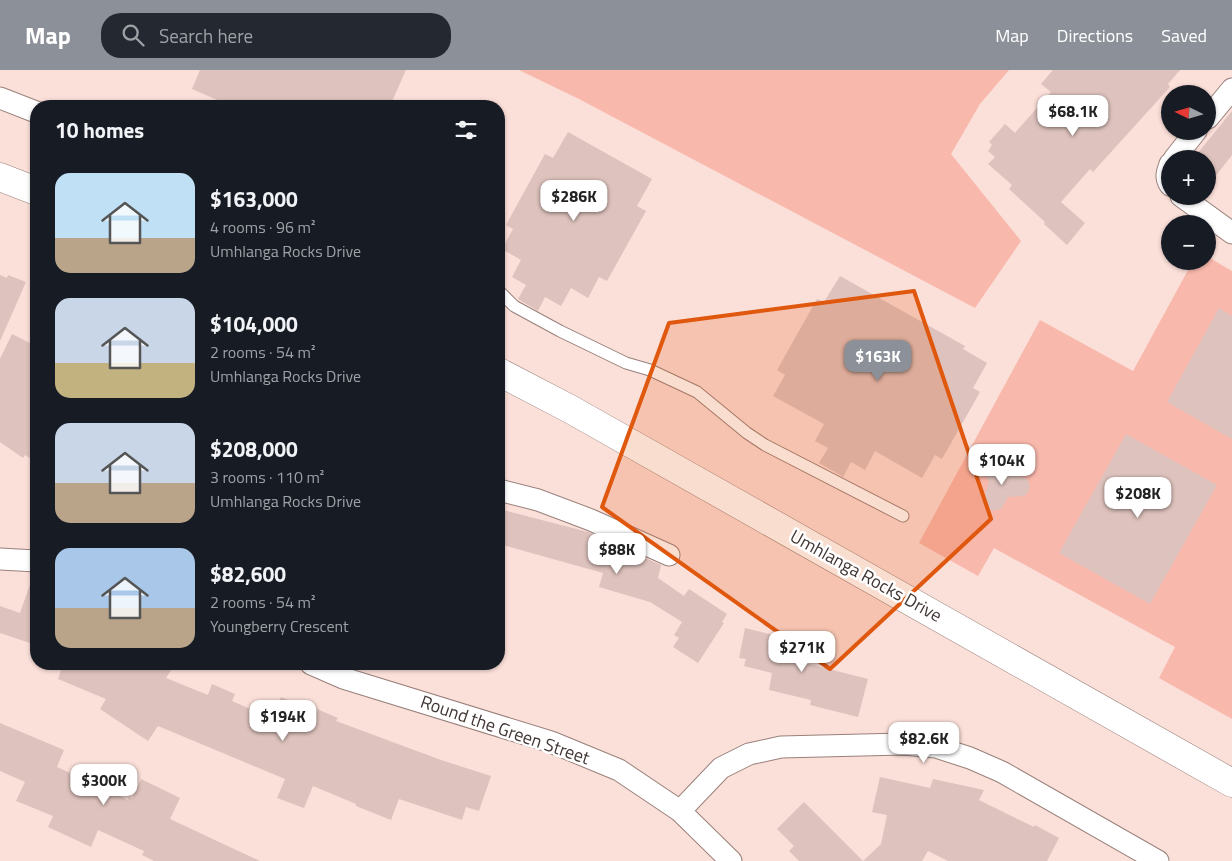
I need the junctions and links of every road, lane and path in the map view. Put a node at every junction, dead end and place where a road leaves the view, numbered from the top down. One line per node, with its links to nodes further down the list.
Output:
1 (1232, 89): 3 (street)
2 (0, 98): 4 (street)
3 (1216, 108)
4 (30, 110)
5 (1189, 140): 6 (street)
6 (1181, 150)
7 (0, 177): 8 (main road)
8 (30, 189)
9 (1194, 205): 10 (street)
10 (1232, 232)
11 (505, 297): 14 (lane)
12 (505, 375): 19 (main road, Umhlanga Rocks Drive)
13 (505, 492): 15 (street)
14 (902, 516)
15 (668, 555)
16 (0, 559): 17 (street)
17 (30, 561)
18 (325, 670): 20 (street, Round the Green Street)
19 (1232, 783)
20 (680, 811): 21 (street, Round the Green Street); 22 (street)
21 (731, 861)
22 (1158, 861)

